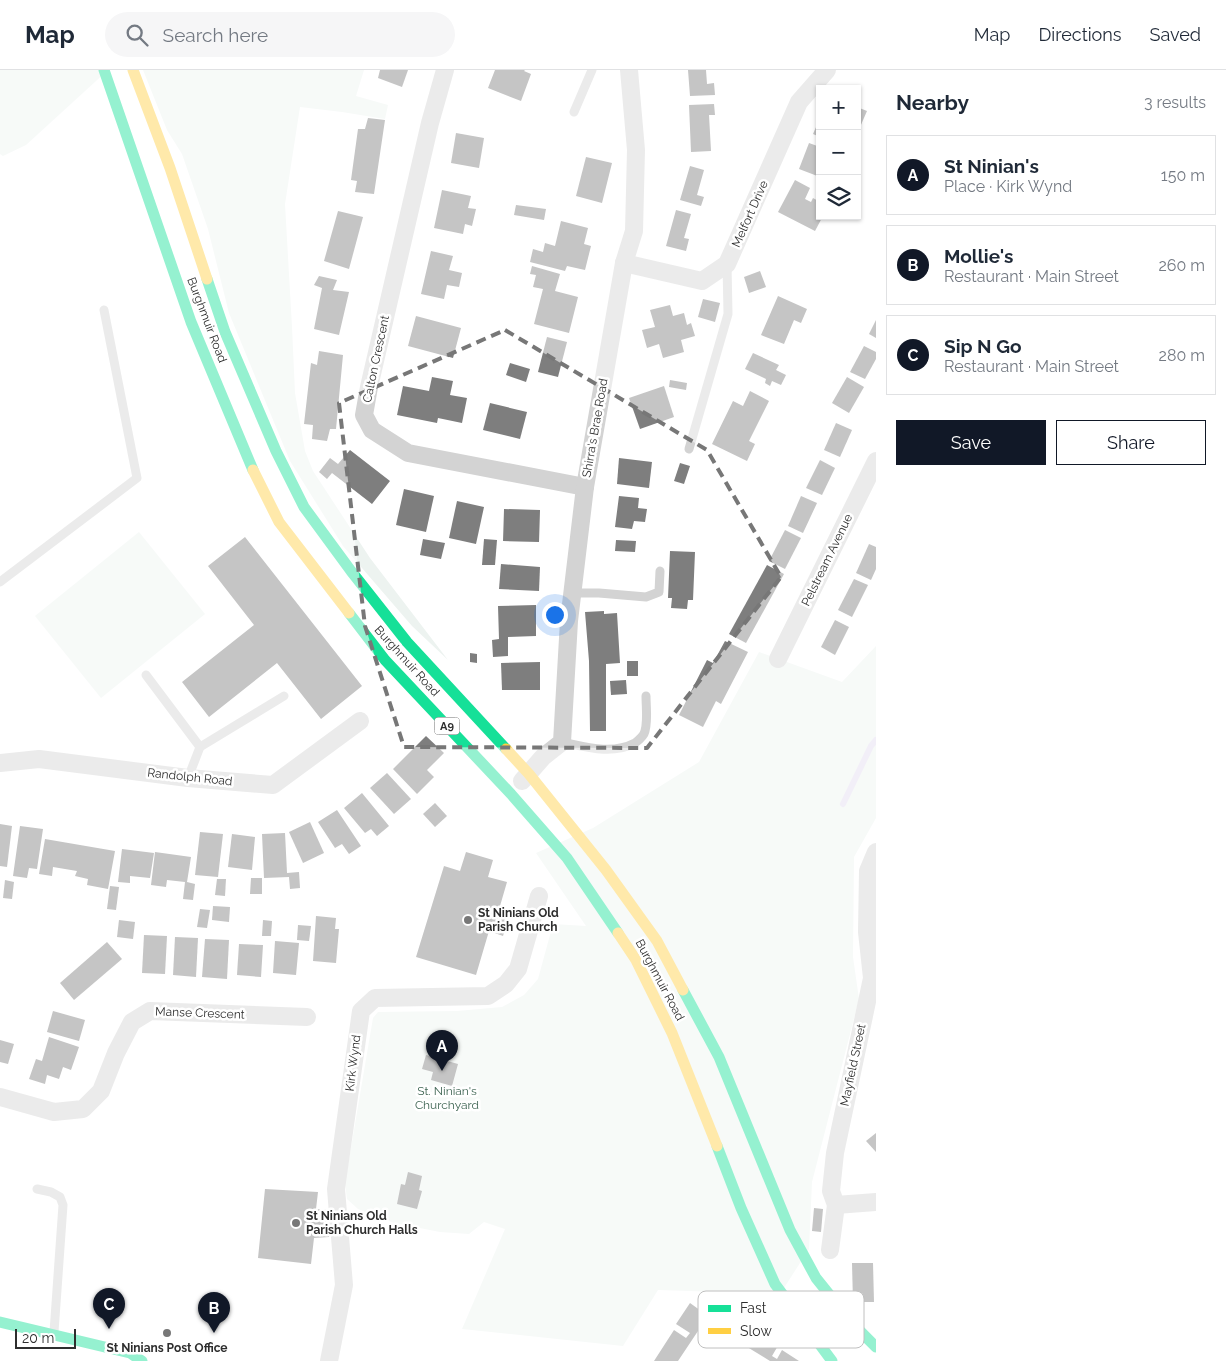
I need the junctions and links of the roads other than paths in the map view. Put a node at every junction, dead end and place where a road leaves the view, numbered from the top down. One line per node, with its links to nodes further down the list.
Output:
1 (104, 70): 27 (main road, Burghmuir Road / A9)
2 (133, 70): 25 (main road, Burghmuir Road / A9)
3 (445, 70): 13 (street, Calton Crescent)
4 (592, 70): 7 (lane)
5 (629, 70): 8 (street, Shirra's Brae Road)
6 (827, 70): 9 (street, Melfort Drive)
7 (574, 112)
8 (624, 263): 9 (street); 13 (street, Shirra's Brae Road)
9 (727, 264): 11 (lane)
10 (104, 310): 15 (lane)
11 (689, 449)
12 (876, 461): 17 (street, Pelstream Avenue)
13 (585, 486): 16 (street, Shirra's Brae Road)
14 (660, 571): 16 (lane)
15 (0, 582)
16 (573, 593): 22 (street, Shirra's Brae Road)
17 (778, 659)
18 (146, 675): 23 (lane)
19 (284, 696): 23 (lane)
20 (646, 696): 22 (lane)
21 (360, 721): 26 (street, Randolph Road)
22 (562, 742): 25 (street)
23 (200, 747): 26 (lane)
24 (0, 763): 26 (street, Randolph Road)
25 (529, 774): 27 (street); 37 (main road, Burghmuir Road / A9)
26 (188, 778)
27 (511, 794): 36 (main road, Burghmuir Road / A9)
28 (876, 852): 34 (street, Mayfield Street)
29 (539, 896): 44 (street, Kirk Wynd)
30 (307, 1017): 31 (street, Manse Crescent)
31 (0, 1097)
32 (37, 1189): 40 (lane)
33 (876, 1202): 34 (street)
34 (836, 1204): 35 (street, Mayfield Street)
35 (830, 1250)
36 (780, 1291)
37 (827, 1291)
38 (0, 1322): 40 (main road)
39 (864, 1334): 41 (main road, Burghmuir Road / A9)
40 (54, 1335): 43 (main road)
41 (876, 1347)
42 (822, 1348): 45 (main road, Burghmuir Road / A9)
43 (142, 1361)
44 (329, 1361)
45 (832, 1361)

